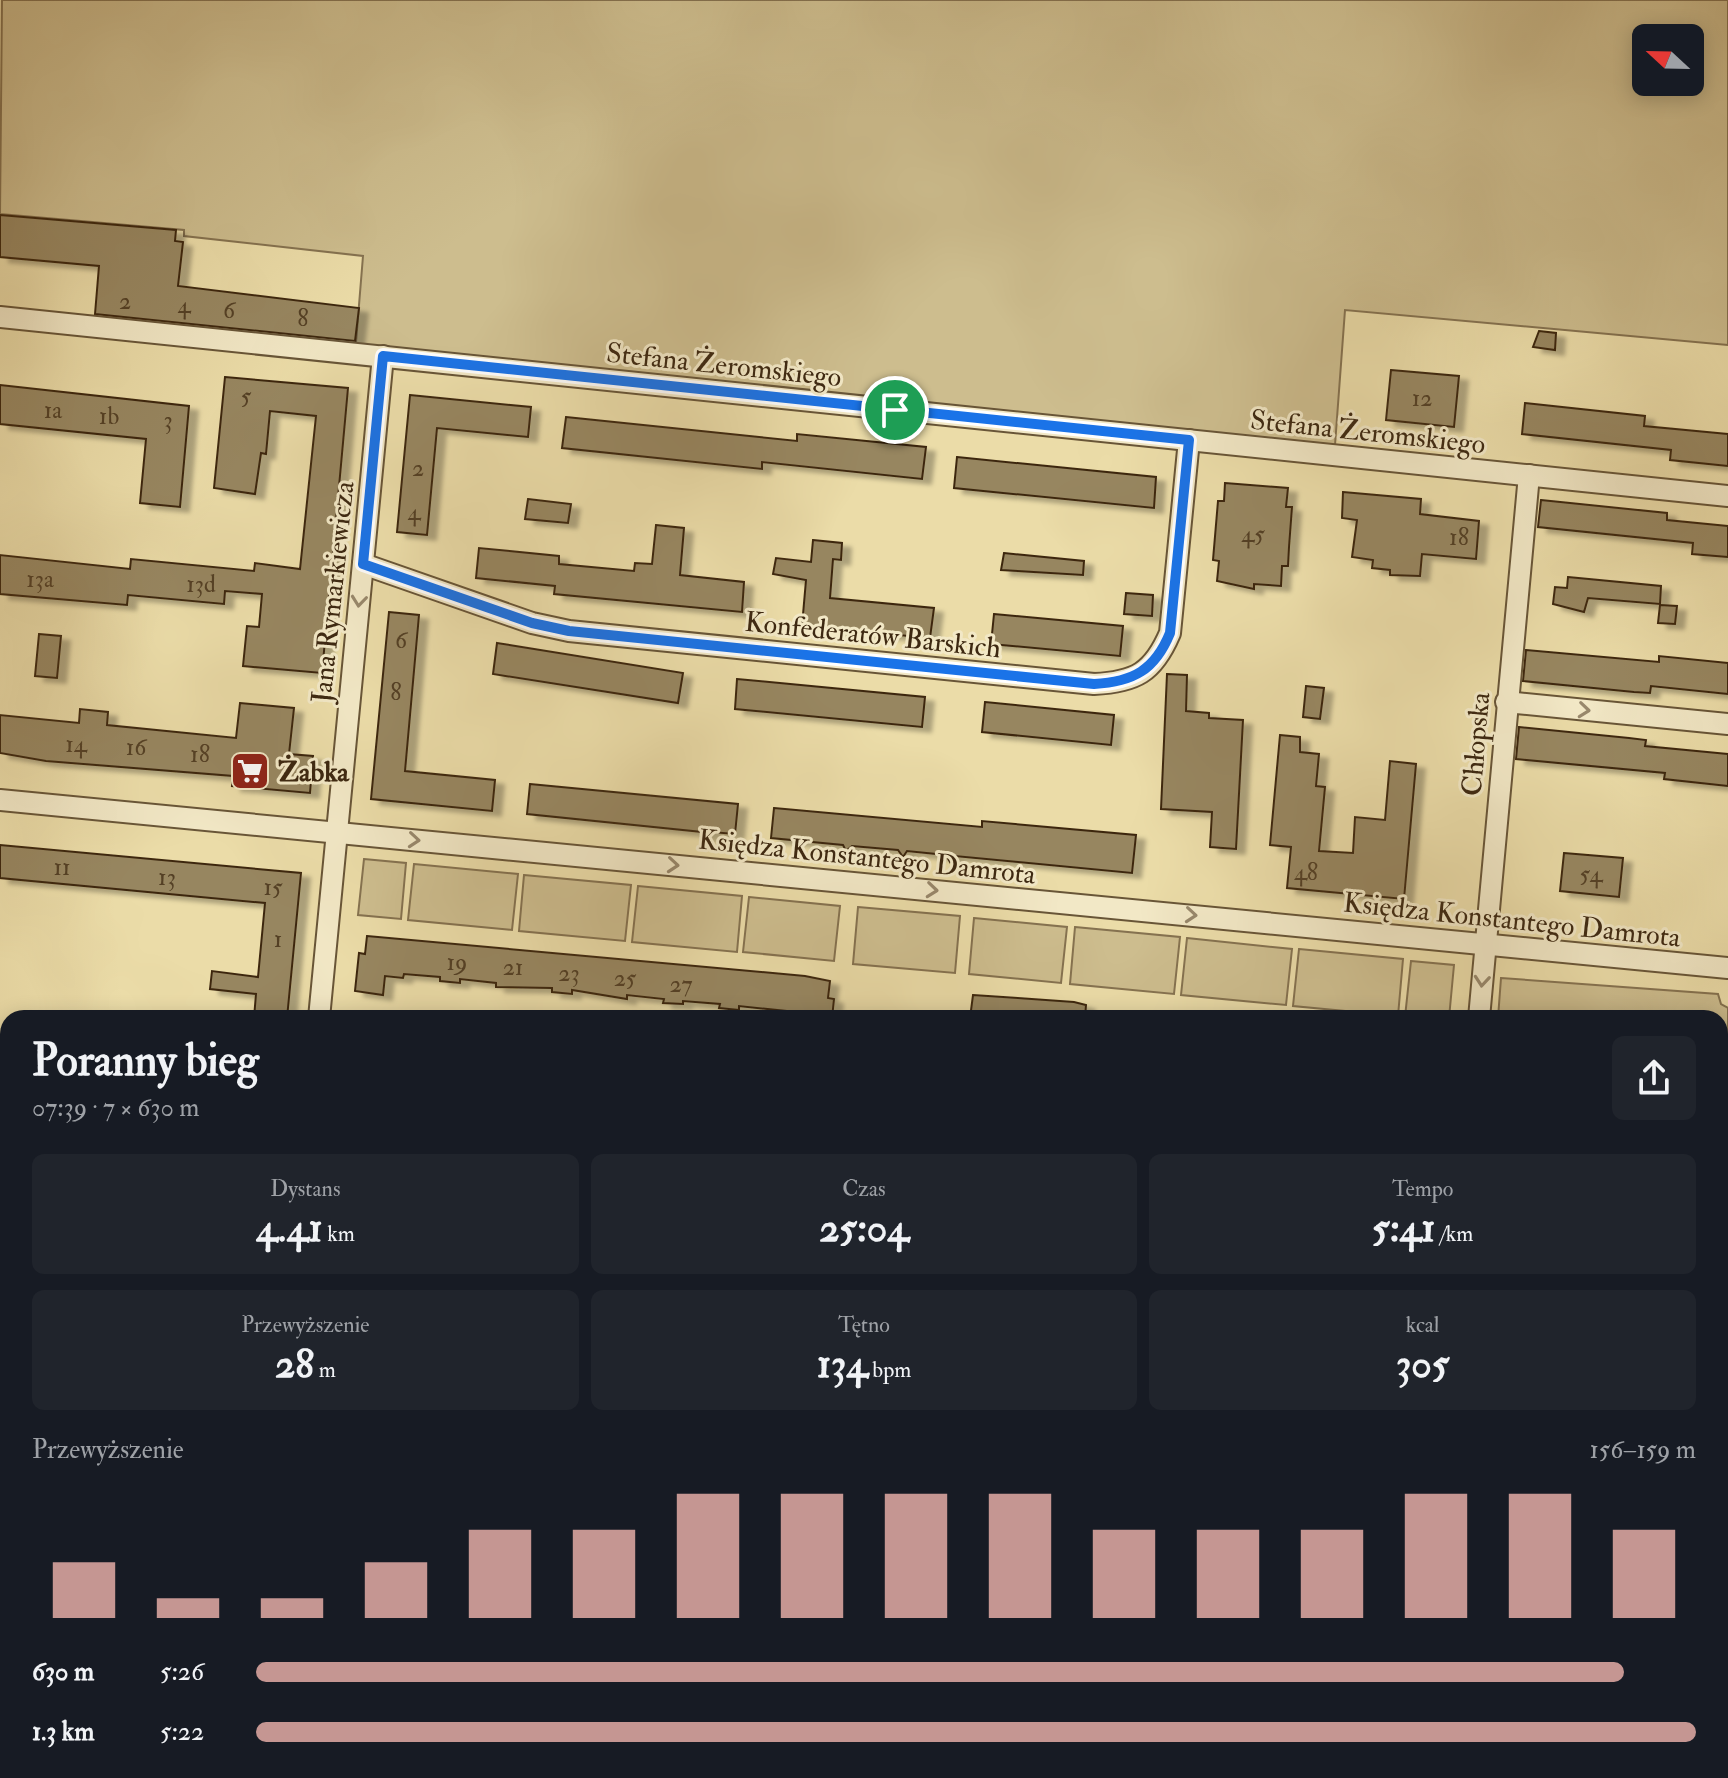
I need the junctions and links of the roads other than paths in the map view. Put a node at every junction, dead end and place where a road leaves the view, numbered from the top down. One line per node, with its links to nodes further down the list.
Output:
1 (0, 317): 2 (street, Stefana Żeromskiego)
2 (383, 356): 3 (street, Stefana Żeromskiego); 6 (street, Jana Rymarkiewicza)
3 (1189, 440): 4 (street, Stefana Żeromskiego); 6 (street, Konfederatów Barskich)
4 (1529, 475): 5 (street, Stefana Żeromskiego); 7 (street, Chłopska)
5 (1728, 496)
6 (363, 564): 10 (street, Jana Rymarkiewicza, one-way to 10)
7 (1506, 702): 8 (street, one-way to 8); 11 (street, Chłopska)
8 (1728, 724)
9 (0, 800): 10 (street, Księdza Konstantego Damrota)
10 (337, 832): 11 (street, Księdza Konstantego Damrota, one-way to 11); 13 (street, Jana Rymarkiewicza)
11 (1485, 944): 12 (street, Księdza Konstantego Damrota); 14 (street, Chłopska, one-way to 14)
12 (1728, 968)
13 (320, 1010)
14 (1480, 1010)

